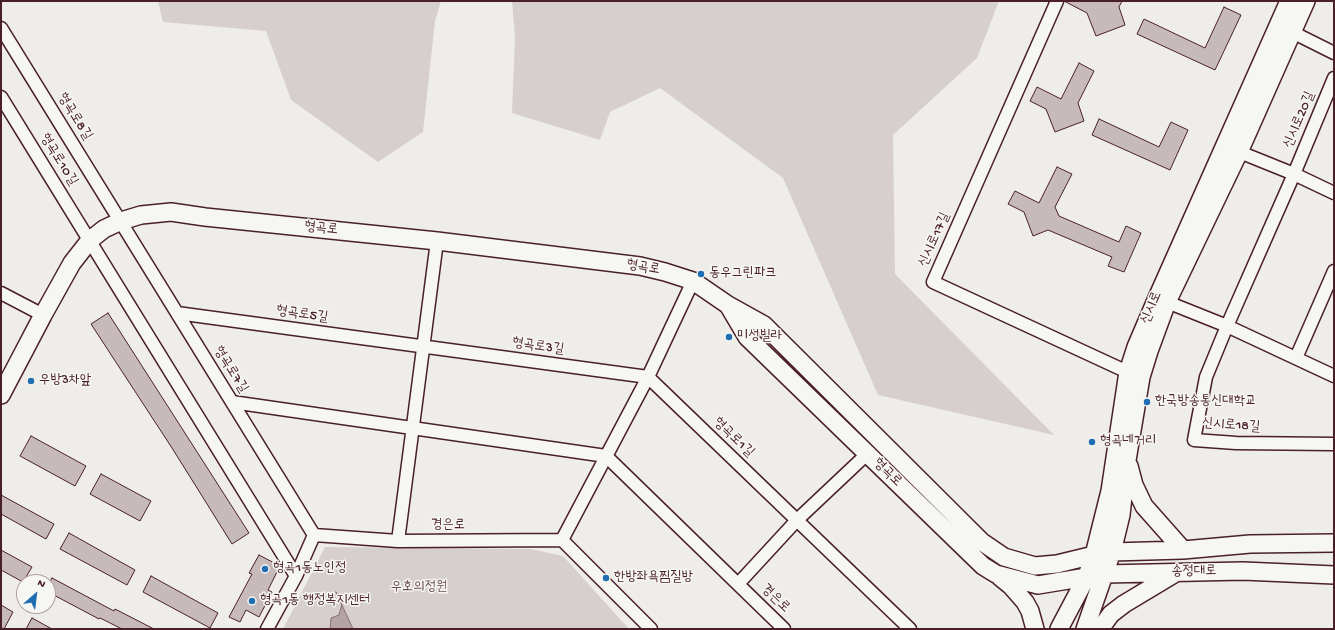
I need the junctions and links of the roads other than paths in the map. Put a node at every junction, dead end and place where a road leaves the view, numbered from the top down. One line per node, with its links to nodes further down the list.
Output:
1 (1057, 1): 25 (street, 신시로17길)
2 (1289, 1): 9 (street, 신시로)
3 (1306, 1): 5 (street, 신시로)
4 (1, 28): 12 (street, 형곡로8길)
5 (1292, 32): 6 (street); 9 (street, 신시로)
6 (1334, 53)
7 (1334, 78): 10 (street, 신시로20길)
8 (1, 97): 13 (street, 형곡로10길)
9 (1232, 148): 10 (street); 18 (street, 신시로); 25 (street, 신시로)
10 (1294, 174): 11 (street); 22 (street, 신시로18길)
11 (1334, 193)
12 (121, 221): 13 (street, 형곡로); 14 (street, 형곡로); 20 (street, 형곡로7길)
13 (90, 240): 21 (street, 형곡로); 47 (street, 형곡로10길)
14 (437, 241): 16 (street, 형곡로); 23 (street)
15 (1334, 271): 24 (street)
16 (693, 281): 19 (street, 형곡로); 27 (street)
17 (1, 293): 21 (street)
18 (1167, 302): 22 (street); 25 (street, 신시로)
19 (728, 304): 32 (street, 형곡로); 43 (street, 형곡로)
20 (177, 313): 23 (street, 형곡로5길); 29 (street, 형곡로7길)
21 (43, 315): 28 (street, 형곡로)
22 (1226, 326): 24 (street); 31 (street, 신시로18길)
23 (424, 346): 27 (street, 형곡로3길); 30 (street)
24 (1296, 358): 26 (street)
25 (1134, 375): 34 (street, 신시로); 42 (street, 신시로)
26 (1334, 376)
27 (648, 377): 33 (street); 35 (street, 형곡로1길)
28 (1, 395)
29 (232, 402): 30 (street); 36 (street, 형곡로7길)
30 (413, 429): 33 (street); 38 (street)
31 (1334, 444)
32 (867, 454): 35 (street); 45 (street, 형곡로)
33 (606, 456): 37 (street); 51 (street, 경은로)
34 (1127, 460): 40 (street); 41 (street, 신시로)
35 (797, 520): 51 (street); 55 (street)
36 (314, 535): 38 (street, 경은로); 47 (street)
37 (562, 540): 38 (street, 경은로); 53 (street)
38 (398, 541)
39 (1334, 543): 40 (street, 송정대로)
40 (1183, 550): 41 (street, 송정대로)
41 (1112, 552): 42 (street, 송정대로); 46 (street, 신시로)
42 (1094, 555): 43 (street, 송정대로); 48 (street, 신시로)
43 (1057, 564)
44 (1177, 572): 46 (street, 송정대로); 49 (street, 송정대로); 59 (street)
45 (996, 574): 50 (street, 형곡로); 56 (street)
46 (1105, 574): 48 (street, 송정대로); 58 (street, 신시로)
47 (296, 576): 52 (street)
48 (1087, 576): 50 (street, 송정대로); 57 (street, 신시로)
49 (1334, 576)
50 (1055, 582)
51 (738, 584): 54 (street, 경은로)
52 (267, 629)
53 (651, 629)
54 (784, 629)
55 (910, 629)
56 (1035, 629)
57 (1060, 629)
58 (1085, 629)
59 (1100, 629)

